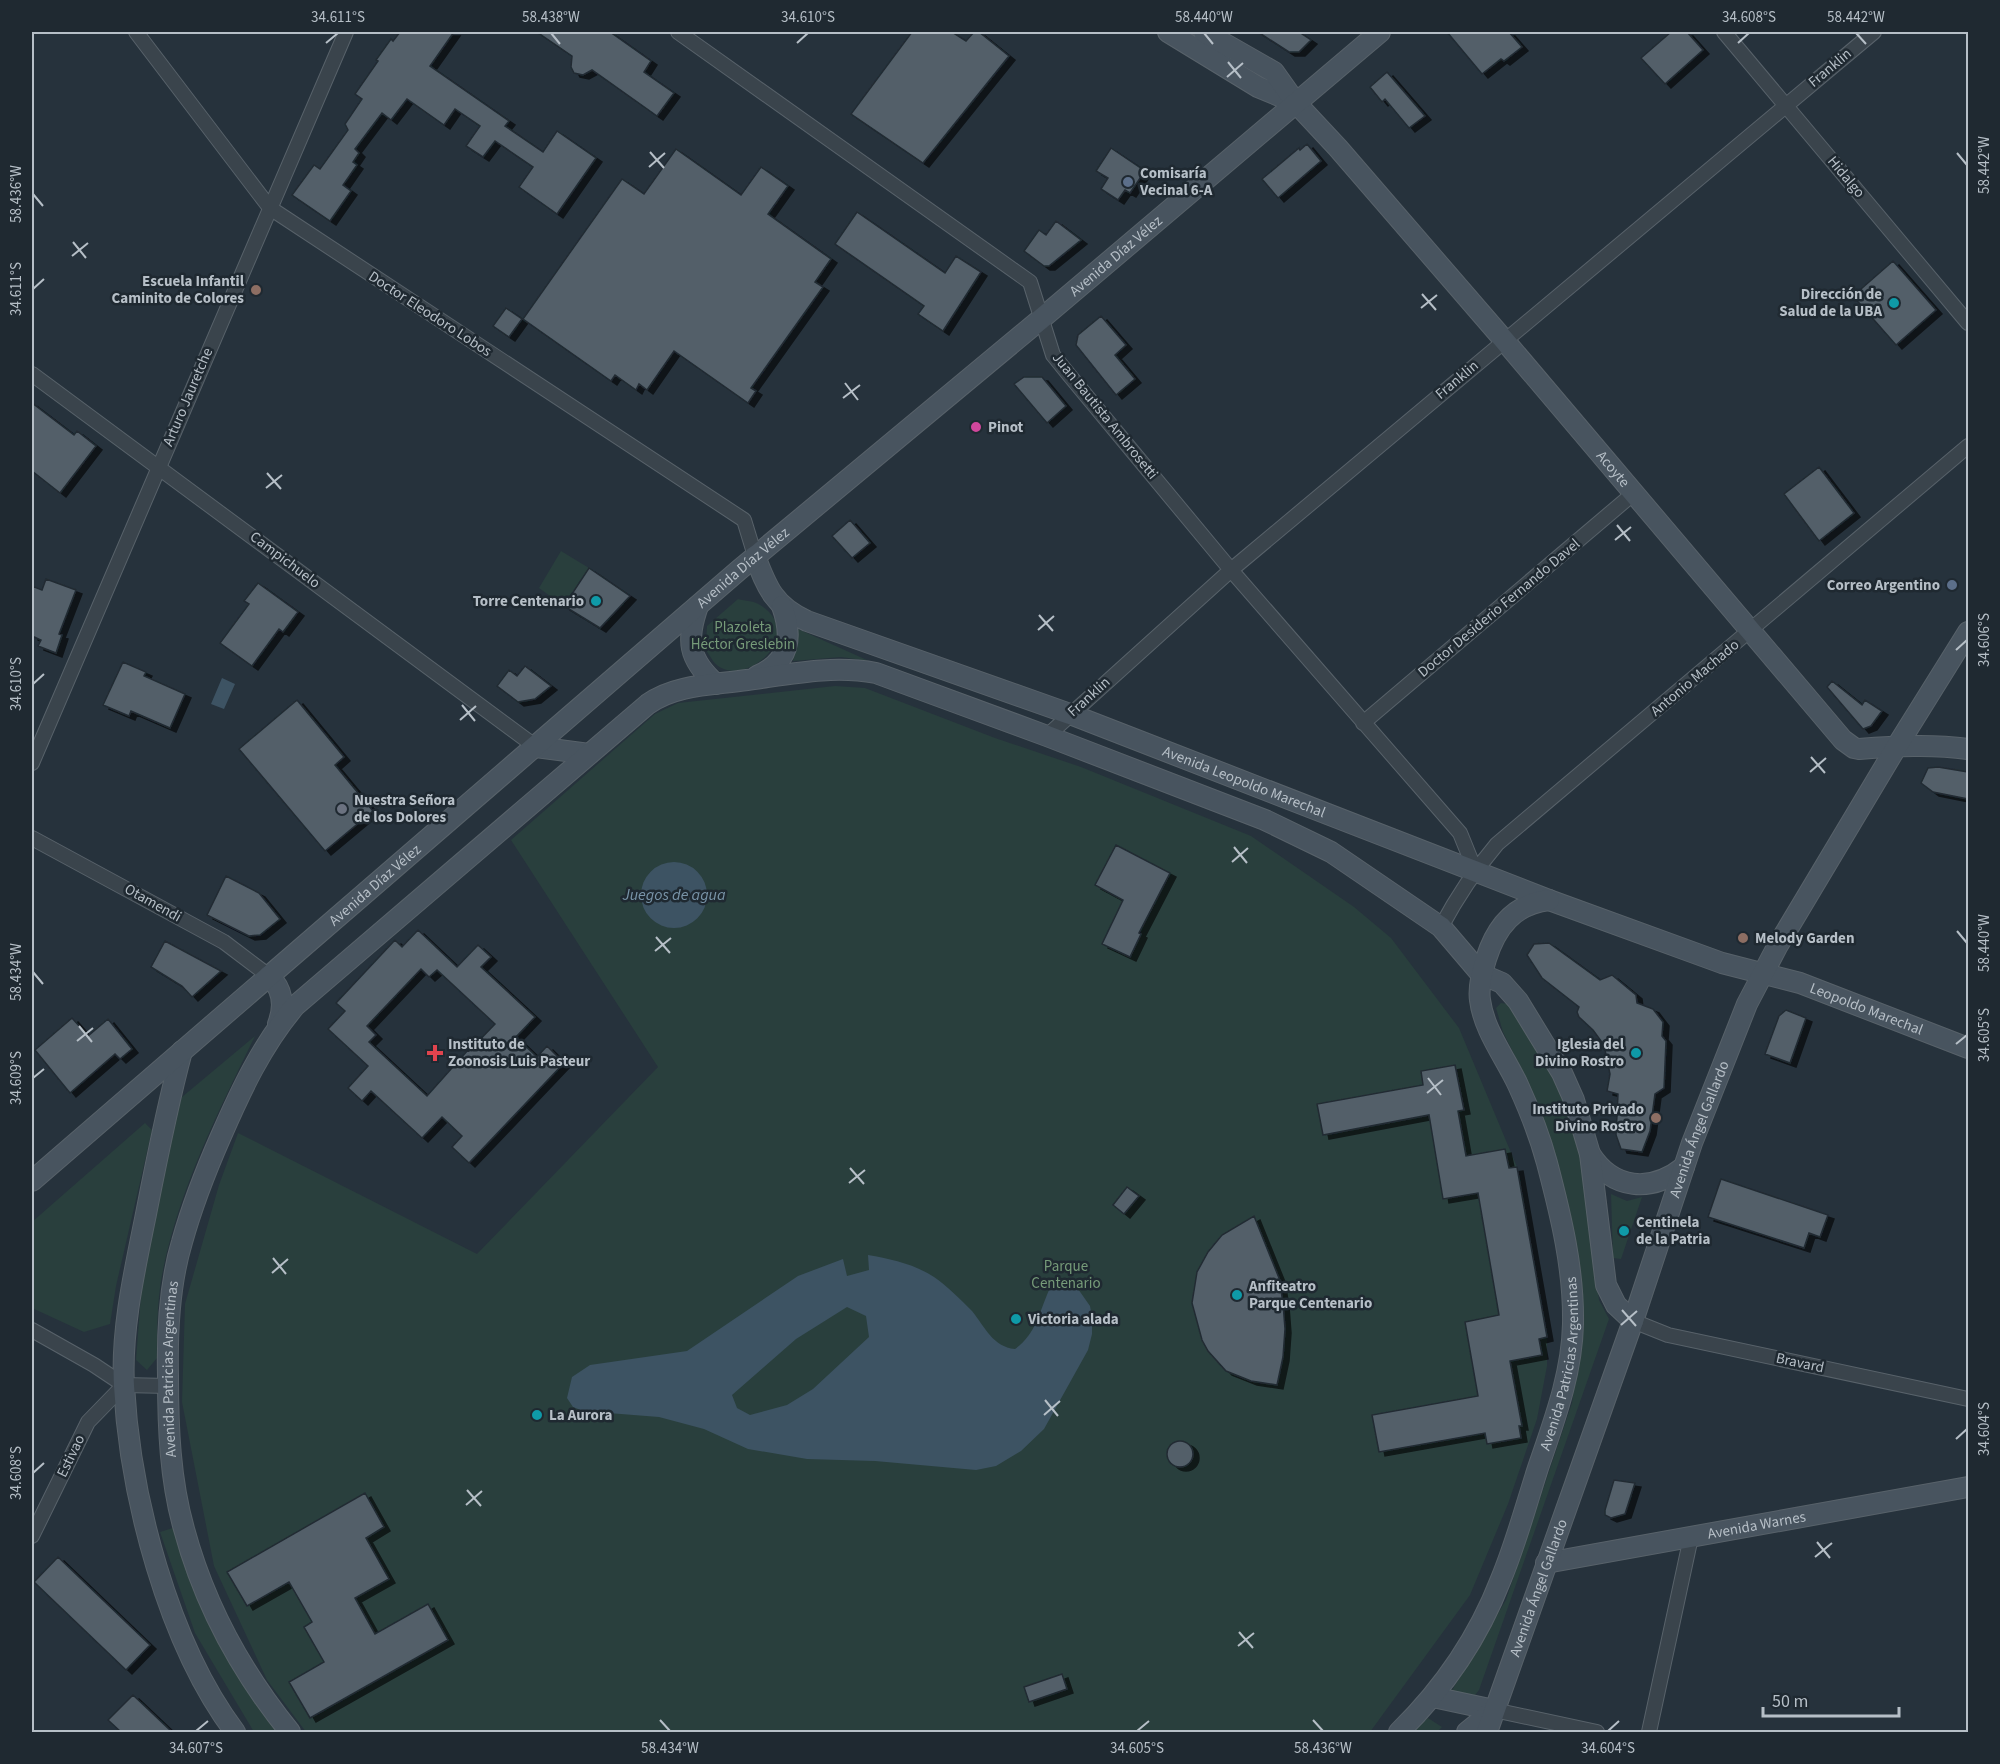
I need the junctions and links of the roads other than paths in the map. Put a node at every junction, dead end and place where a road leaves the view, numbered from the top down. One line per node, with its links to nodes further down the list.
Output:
1 (136, 32): 11 (street, Doctor Eleodoro Lobos)
2 (346, 32): 11 (street, Arturo Jauretche)
3 (678, 32): 12 (street, Juan Bautista Ambrosetti)
4 (1168, 32): 9 (main road)
5 (1204, 32): 9 (main road, Acoyte)
6 (1380, 32): 9 (main road, Avenida Díaz Vélez)
7 (1724, 32): 10 (street, Hidalgo)
8 (1874, 32): 10 (street, Franklin)
9 (1296, 103): 12 (main road, Avenida Díaz Vélez); 14 (main road, Acoyte)
10 (1786, 105): 13 (street, Hidalgo); 14 (street, Franklin)
11 (270, 208): 17 (street, Arturo Jauretche); 19 (street, Doctor Eleodoro Lobos)
12 (1041, 318): 19 (main road, Avenida Díaz Vélez); 20 (street, Juan Bautista Ambrosetti)
13 (1968, 323)
14 (1504, 340): 18 (main road, Acoyte); 20 (street, Franklin)
15 (32, 374): 17 (street, Campichuelo)
16 (1968, 446): 23 (street, Antonio Machado)
17 (158, 466): 31 (street, Campichuelo); 34 (street, Arturo Jauretche)
18 (1634, 493): 23 (main road, Acoyte); 28 (street, Doctor Desiderio Fernando Davel)
19 (755, 556): 21 (main road, Avenida Díaz Vélez); 22 (main road, Avenida Leopoldo Marechal)
20 (1231, 570): 27 (street, Franklin); 28 (street, Juan Bautista Ambrosetti)
21 (699, 605): 26 (main road); 31 (main road, Avenida Díaz Vélez)
22 (782, 606): 25 (main road); 27 (main road, Avenida Leopoldo Marechal)
23 (1749, 632): 30 (main road, Acoyte); 36 (street, Antonio Machado)
24 (1968, 632): 30 (main road, Avenida Ángel Gallardo)
25 (746, 680): 26 (main road, Avenida Leopoldo Marechal); 29 (main road, Avenida Leopoldo Marechal)
26 (716, 684): 33 (main road)
27 (1070, 714): 29 (street, Franklin); 36 (main road, Avenida Leopoldo Marechal)
28 (1364, 723): 36 (street, Juan Bautista Ambrosetti)
29 (1047, 736): 38 (main road, Avenida Leopoldo Marechal)
30 (1897, 746): 32 (main road, Acoyte); 39 (main road, Avenida Ángel Gallardo)
31 (536, 747): 33 (main road); 41 (main road, Avenida Díaz Vélez)
32 (1968, 749)
33 (589, 754): 42 (main road)
34 (32, 763)
35 (32, 838): 41 (street, Otamendi)
36 (1474, 870): 37 (main road, Avenida Leopoldo Marechal); 38 (street, Antonio Machado)
37 (1549, 900): 39 (main road, Avenida Leopoldo Marechal); 40 (main road, Avenida Patricias Argentinas)
38 (1442, 927): 40 (main road)
39 (1762, 973): 43 (main road, Leopoldo Marechal); 46 (main road, Avenida Ángel Gallardo)
40 (1481, 974): 45 (main road); 57 (main road, Avenida Patricias Argentinas)
41 (269, 976): 42 (main road); 44 (main road, Avenida Díaz Vélez)
42 (274, 1035): 51 (main road, Avenida Patricias Argentinas)
43 (1968, 1048)
44 (182, 1051): 47 (main road, Avenida Díaz Vélez); 50 (main road)
45 (1590, 1154): 46 (main road); 48 (main road)
46 (1684, 1167): 48 (main road, Avenida Ángel Gallardo)
47 (32, 1181)
48 (1633, 1321): 52 (street, Bravard); 56 (main road, Avenida Ángel Gallardo)
49 (32, 1329): 50 (street)
50 (124, 1385): 51 (street); 54 (street, Estivao); 59 (main road)
51 (168, 1386): 60 (main road, Avenida Patricias Argentinas)
52 (1968, 1399)
53 (1968, 1487): 55 (main road, Avenida Warnes)
54 (32, 1536)
55 (1691, 1537): 56 (main road, Avenida Warnes); 65 (street)
56 (1546, 1563): 58 (main road, Avenida Ángel Gallardo)
57 (1433, 1697): 58 (main road); 61 (main road, Avenida Patricias Argentinas)
58 (1494, 1710): 62 (main road); 63 (main road, Avenida Ángel Gallardo); 64 (street)
59 (235, 1732)
60 (290, 1732)
61 (1399, 1732)
62 (1467, 1732)
63 (1487, 1732)
64 (1597, 1732)
65 (1649, 1732)

